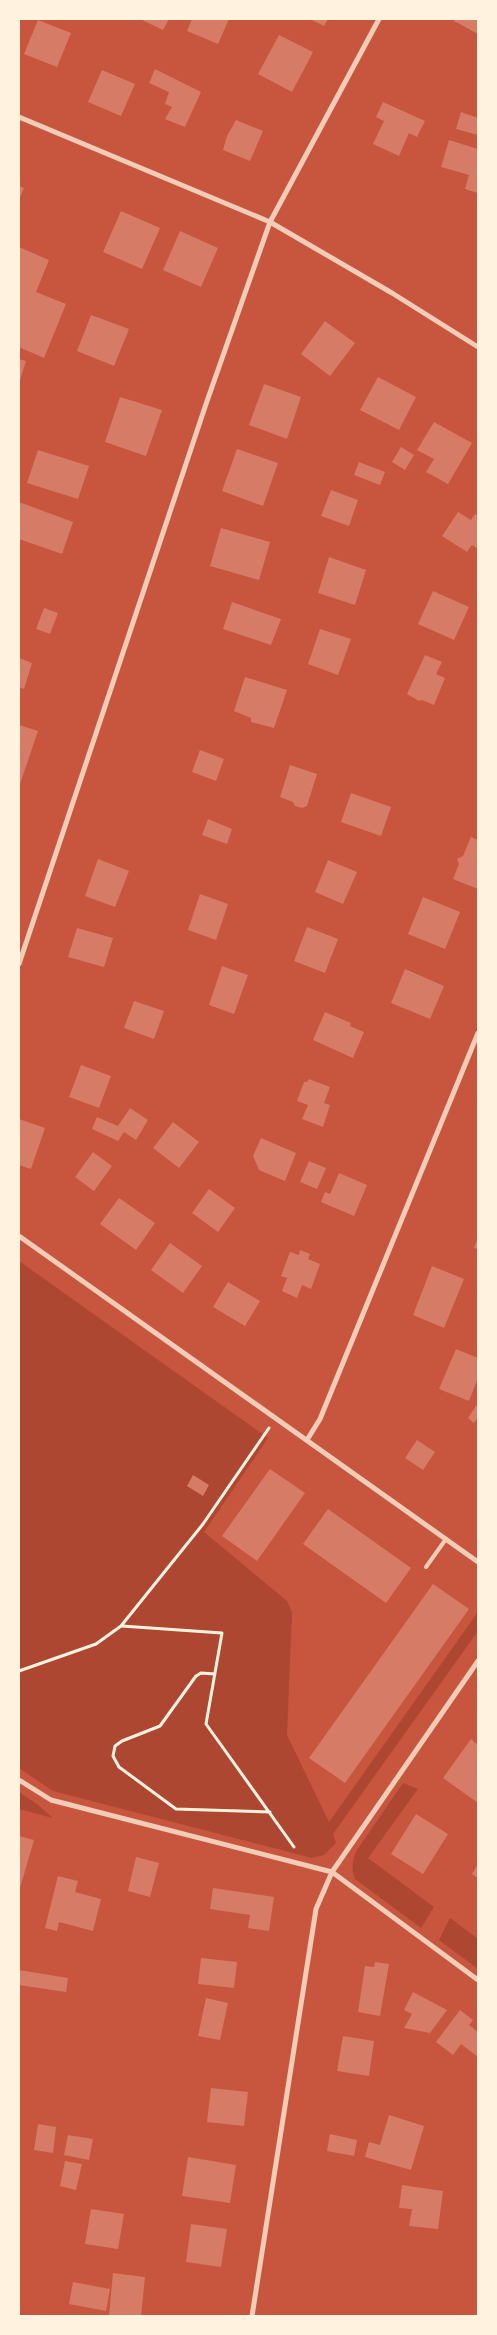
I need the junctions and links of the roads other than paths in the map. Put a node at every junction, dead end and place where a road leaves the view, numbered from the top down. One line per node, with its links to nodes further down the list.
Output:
1 (379, 19): 3 (street)
2 (19, 117): 3 (street)
3 (270, 222): 4 (street); 5 (street)
4 (478, 347)
5 (19, 964)
6 (478, 1033): 8 (street)
7 (19, 1236): 8 (street)
8 (307, 1440): 9 (street)
9 (446, 1539): 10 (street); 11 (lane)
10 (478, 1562)
11 (426, 1567)
12 (478, 1661): 14 (street)
13 (19, 1780): 14 (street)
14 (332, 1872): 15 (street); 16 (street)
15 (478, 1980)
16 (252, 2316)

